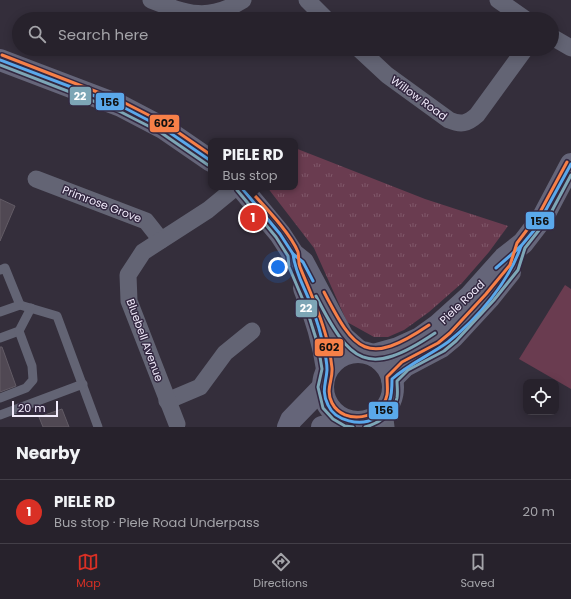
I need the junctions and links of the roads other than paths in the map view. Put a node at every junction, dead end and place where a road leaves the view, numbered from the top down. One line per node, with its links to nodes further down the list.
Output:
1 (151, 0): 5 (street)
2 (243, 0): 6 (street)
3 (307, 0): 7 (street)
4 (498, 0): 8 (street)
5 (187, 12)
6 (218, 12)
7 (319, 12)
8 (515, 12)
9 (559, 40): 10 (street)
10 (571, 48)
11 (367, 56): 12 (street, Willow Road)
12 (520, 56)
13 (0, 60): 14 (street)
14 (208, 159)
15 (571, 164): 20 (street, Piele Road)
16 (36, 179): 19 (street, Primrose Grove)
17 (232, 190): 19 (street, Bluebell Avenue)
18 (243, 190): 21 (street)
19 (161, 240): 34 (street, Bluebell Avenue)
20 (521, 246): 29 (street, Piele Road); 31 (street, Piele Road)
21 (293, 254): 29 (street); 30 (street)
22 (0, 270): 23 (lane)
23 (20, 305): 24 (lane); 25 (lane)
24 (31, 308): 26 (lane); 32 (lane)
25 (0, 312)
26 (19, 331): 28 (lane); 33 (lane)
27 (252, 331): 34 (street)
28 (0, 338)
29 (367, 354): 30 (street); 31 (street)
30 (325, 378): 37 (street); 40 (street)
31 (392, 379): 36 (street)
32 (83, 384): 35 (lane); 39 (lane)
33 (0, 398)
34 (167, 401): 38 (street, Bluebell Avenue)
35 (0, 415)
36 (385, 419): 37 (street)
37 (357, 423): 41 (street)
38 (177, 424)
39 (98, 427)
40 (288, 427)
41 (322, 427)

